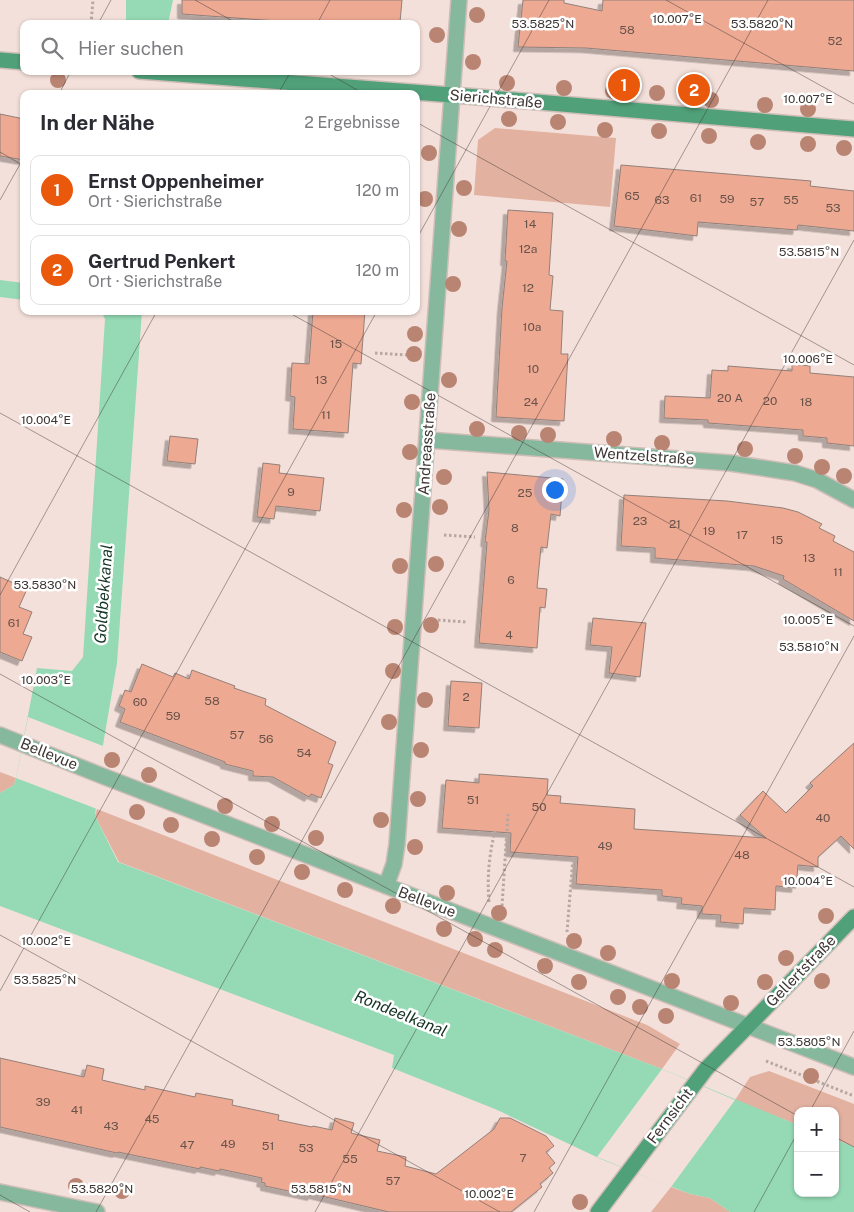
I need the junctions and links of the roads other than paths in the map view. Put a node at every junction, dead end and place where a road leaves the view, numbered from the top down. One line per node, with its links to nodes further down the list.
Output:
1 (459, 0): 7 (street, Andreasstraße)
2 (0, 60): 3 (main road)
3 (20, 62)
4 (188, 75): 5 (main road, Sierichstraße)
5 (386, 90)
6 (420, 93): 7 (main road, Sierichstraße)
7 (452, 95): 8 (main road, Sierichstraße); 9 (street, Andreasstraße)
8 (854, 129)
9 (428, 440): 10 (street, Wentzelstraße); 12 (street, Andreasstraße)
10 (854, 500)
11 (0, 734): 12 (street, Bellevue)
12 (386, 886): 14 (street, Bellevue)
13 (854, 917): 14 (main road, Gellertstraße)
14 (748, 1025): 15 (street, Bellevue); 18 (main road, Fernsicht)
15 (854, 1067)
16 (0, 1192): 17 (street)
17 (97, 1212)
18 (598, 1212)

